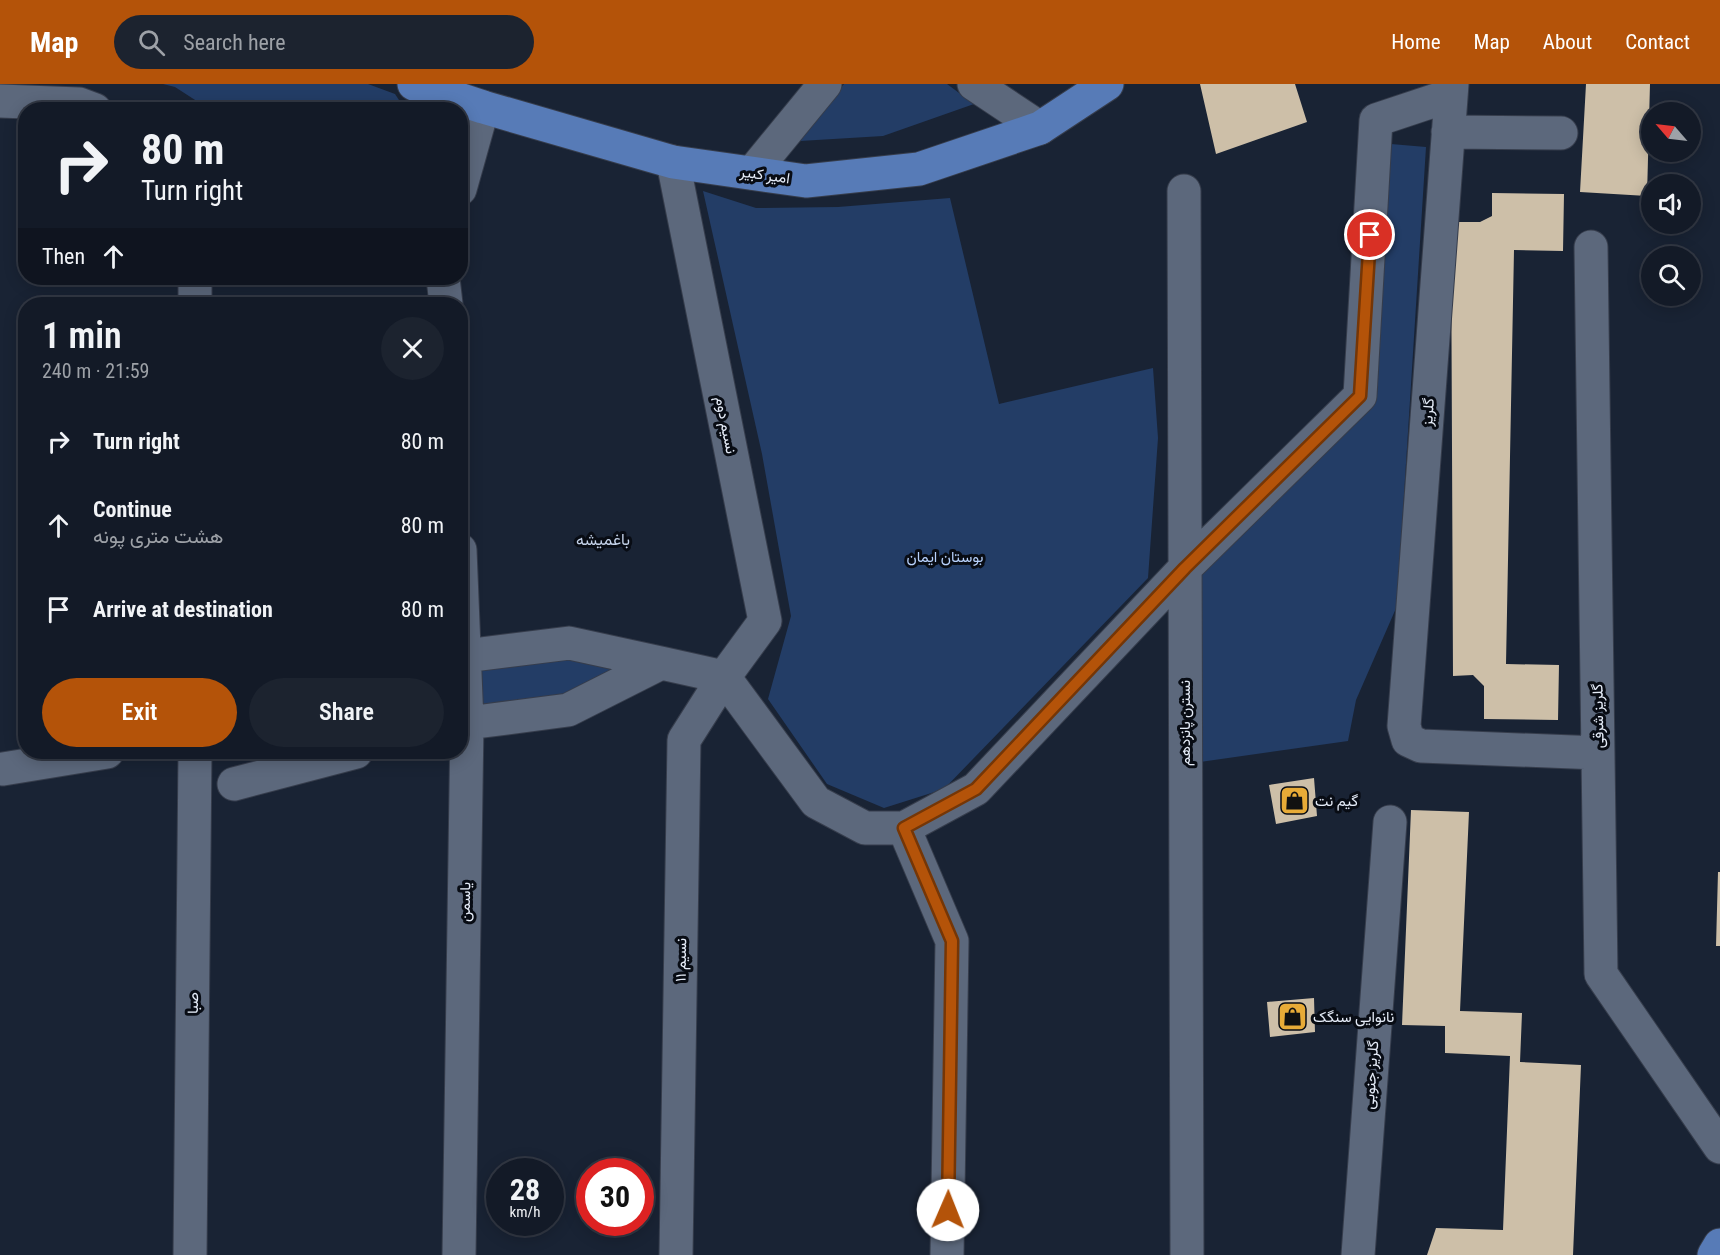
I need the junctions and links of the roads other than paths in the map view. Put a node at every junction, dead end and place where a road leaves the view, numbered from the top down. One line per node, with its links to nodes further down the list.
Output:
1 (414, 84): 8 (main road, امیر کبیر)
2 (825, 84): 14 (street)
3 (974, 84): 9 (street)
4 (1107, 84): 9 (main road, امیر کبیر)
5 (1451, 90): 10 (street, گلریز); 17 (street)
6 (0, 101): 7 (street)
7 (26, 102)
8 (483, 107): 12 (street); 13 (main road, امیر کبیر)
9 (1040, 128): 14 (main road, امیر کبیر)
10 (1448, 132): 11 (street); 22 (street, گلریز)
11 (1561, 133)
12 (468, 160)
13 (673, 162): 14 (main road, امیر کبیر); 20 (street, نسیم دوم)
14 (752, 173)
15 (1184, 191): 17 (street, نسترن پانزدهم)
16 (1591, 248): 22 (street, گلریز شرقی)
17 (1185, 568): 30 (street); 37 (street, نسترن پانزدهم)
18 (468, 656): 19 (street)
19 (662, 663): 20 (street); 21 (street)
20 (724, 676): 30 (street); 35 (street, نسیم ۱۱)
21 (468, 722)
22 (1598, 753): 31 (street, گلریز شرقی)
23 (64, 759): 27 (street)
24 (195, 759): 33 (street, صبا)
25 (329, 759): 28 (street)
26 (464, 759): 34 (street, یاسمن)
27 (3, 769)
28 (234, 784)
29 (1390, 822): 38 (street, گلریز جنوبی)
30 (904, 828): 36 (street)
31 (1720, 1147)
32 (1720, 1245): 39 (main road)
33 (190, 1255)
34 (459, 1255)
35 (676, 1255)
36 (947, 1255)
37 (1187, 1255)
38 (1358, 1255)
39 (1714, 1255)

